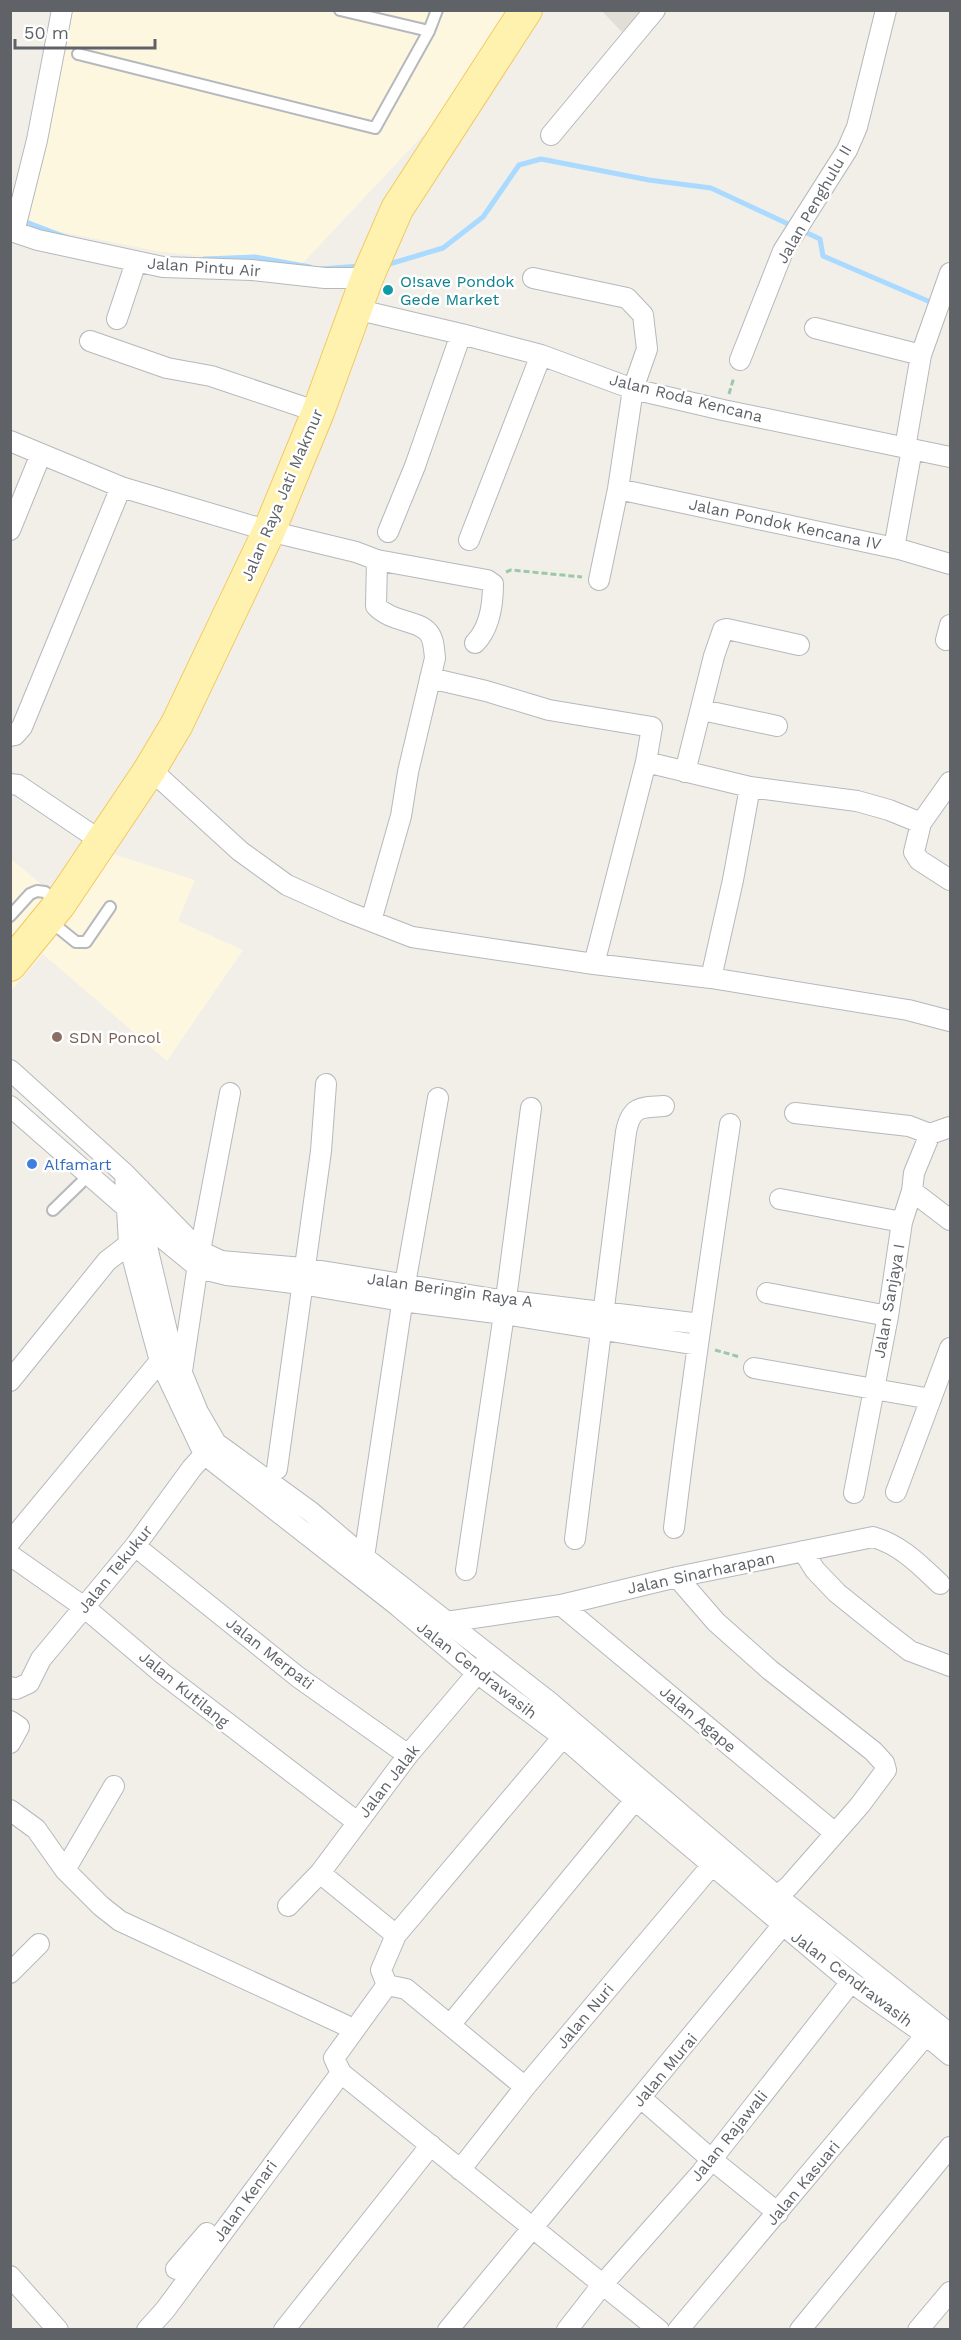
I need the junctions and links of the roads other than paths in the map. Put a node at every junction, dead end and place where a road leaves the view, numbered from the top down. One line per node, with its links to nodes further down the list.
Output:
1 (62, 10): 10 (street)
2 (340, 10): 7 (lane)
3 (437, 10): 7 (lane)
4 (526, 10): 13 (main road, Jalan Raya Jati Makmur)
5 (655, 10): 9 (street)
6 (886, 10): 22 (street, Jalan Penghulu II)
7 (429, 31): 8 (lane)
8 (78, 54)
9 (551, 135)
10 (15, 229): 11 (street, Jalan Pintu Air)
11 (136, 262): 13 (street, Jalan Pintu Air); 16 (street)
12 (951, 273): 21 (street)
13 (368, 278): 15 (main road, Jalan Raya Jati Makmur)
14 (533, 278): 23 (street)
15 (355, 309): 18 (street, Jalan Roda Kencana); 24 (main road, Jalan Raya Jati Makmur)
16 (117, 319)
17 (815, 328): 21 (street)
18 (461, 334): 20 (street, Jalan Roda Kencana); 33 (street)
19 (90, 341): 24 (street)
20 (541, 355): 23 (street, Jalan Roda Kencana); 34 (street)
21 (921, 355): 26 (street)
22 (740, 360)
23 (633, 389): 26 (street, Jalan Roda Kencana); 30 (street)
24 (318, 412): 32 (main road, Jalan Raya Jati Makmur)
25 (10, 441): 27 (street)
26 (908, 448): 28 (street, Jalan Roda Kencana); 35 (street)
27 (41, 454): 29 (street); 31 (street)
28 (951, 457)
29 (121, 487): 32 (street); 44 (street)
30 (618, 489): 35 (street, Jalan Pondok Kencana IV); 38 (street)
31 (10, 530)
32 (269, 531): 36 (street); 46 (main road, Jalan Raya Jati Makmur)
33 (388, 532)
34 (470, 540)
35 (894, 548): 37 (street, Jalan Pondok Kencana IV)
36 (378, 560): 39 (street); 41 (street)
37 (951, 564)
38 (599, 580)
39 (475, 643)
40 (799, 645): 42 (street)
41 (430, 678): 45 (street); 57 (street)
42 (702, 710): 43 (street); 47 (street)
43 (777, 726)
44 (10, 736)
45 (646, 762): 47 (street); 58 (street)
46 (149, 771): 52 (main road, Jalan Raya Jati Makmur); 57 (street)
47 (686, 772): 50 (street)
48 (951, 782): 51 (street)
49 (10, 784): 52 (street)
50 (750, 787): 51 (street); 60 (street)
51 (921, 823): 53 (street)
52 (101, 842): 55 (main road, Jalan Raya Jati Makmur)
53 (951, 880)
54 (110, 907): 55 (lane)
55 (53, 912): 56 (lane); 59 (main road, Jalan Raya Jati Makmur)
56 (10, 916)
57 (371, 921): 58 (street)
58 (594, 964): 60 (street)
59 (10, 965)
60 (711, 978): 61 (street)
61 (950, 1020)
62 (10, 1070): 73 (street)
63 (326, 1084): 84 (street)
64 (230, 1094): 83 (street)
65 (438, 1098): 85 (street)
66 (10, 1106): 74 (street)
67 (664, 1106): 89 (street)
68 (531, 1108): 87 (street)
69 (795, 1113): 72 (street)
70 (730, 1124): 90 (street)
71 (951, 1127): 72 (street)
72 (930, 1134): 76 (street, Jalan Sanjaya I)
73 (125, 1174): 75 (street); 78 (street, Jalan Cendrawasih)
74 (89, 1175): 78 (street); 79 (lane)
75 (140, 1189): 82 (street, Jalan Cendrawasih); 83 (street)
76 (912, 1191): 80 (street); 81 (street, Jalan Sanjaya I)
77 (780, 1199): 81 (street)
78 (126, 1205): 82 (street, Jalan Cendrawasih)
79 (53, 1210)
80 (951, 1220)
81 (902, 1222): 88 (street, Jalan Sanjaya I)
82 (145, 1236): 83 (street); 93 (street, Jalan Cendrawasih); 96 (street)
83 (200, 1260): 84 (street); 95 (street)
84 (302, 1276): 85 (street); 100 (street)
85 (403, 1292): 87 (street); 109 (street)
86 (767, 1293): 88 (street)
87 (504, 1306): 89 (street); 110 (street)
88 (888, 1316): 97 (street, Jalan Sanjaya I)
89 (603, 1321): 90 (street); 91 (street); 104 (street)
90 (701, 1324): 91 (street)
91 (698, 1345): 103 (street)
92 (951, 1348): 98 (street)
93 (167, 1358): 95 (street, Jalan Cendrawasih); 99 (street, Jalan Cendrawasih); 105 (street)
94 (754, 1368): 97 (street)
95 (182, 1377): 99 (street, Jalan Cendrawasih)
96 (10, 1381)
97 (874, 1388): 98 (street); 102 (street, Jalan Sanjaya I)
98 (931, 1399): 101 (street)
99 (210, 1448): 106 (street, Jalan Tekukur); 109 (street, Jalan Cendrawasih); 115 (street, Jalan Cendrawasih)
100 (277, 1469)
101 (896, 1492)
102 (854, 1493)
103 (674, 1528)
104 (575, 1539)
105 (10, 1542)
106 (135, 1546): 114 (street, Jalan Tekukur); 123 (street, Jalan Merpati)
107 (803, 1551): 111 (street, Jalan Sinarharapan); 112 (street, Jalan Sinarharapan); 117 (street)
108 (10, 1555): 114 (street, Jalan Kutilang)
109 (364, 1557): 115 (street, Jalan Cendrawasih)
110 (466, 1570)
111 (677, 1577): 113 (street, Jalan Sinarharapan); 128 (street)
112 (940, 1584)
113 (561, 1605): 115 (street, Jalan Sinarharapan); 128 (street, Jalan Agape)
114 (84, 1607): 119 (street, Jalan Tekukur); 127 (street, Jalan Kutilang)
115 (438, 1623): 116 (street, Jalan Cendrawasih); 118 (street, Jalan Cendrawasih)
116 (491, 1657): 118 (street, Jalan Jalak); 132 (street, Jalan Cendrawasih)
117 (951, 1666)
118 (477, 1673): 121 (street, Jalan Cendrawasih); 123 (street, Jalan Jalak)
119 (10, 1687)
120 (10, 1721): 122 (street)
121 (563, 1737): 125 (street, Jalan Cendrawasih); 135 (street)
122 (10, 1743)
123 (408, 1755): 127 (street, Jalan Jalak)
124 (114, 1786): 130 (street)
125 (635, 1800): 129 (street, Jalan Cendrawasih); 141 (street)
126 (10, 1810): 130 (street)
127 (357, 1822): 131 (street, Jalan Jalak)
128 (835, 1833): 132 (street)
129 (712, 1864): 134 (street, Jalan Cendrawasih); 146 (street, Jalan Nuri)
130 (65, 1870): 140 (street)
131 (320, 1873): 133 (street, Jalan Jalak); 135 (street)
132 (777, 1896): 134 (street, Jalan Cendrawasih)
133 (288, 1906)
134 (788, 1918): 138 (street, Jalan Cendrawasih); 142 (street, Jalan Cendrawasih); 148 (street, Jalan Murai)
135 (396, 1935): 139 (street)
136 (39, 1944): 137 (street)
137 (10, 1972)
138 (851, 1982): 143 (street, Jalan Cendrawasih); 151 (street, Jalan Rajawali)
139 (387, 1985): 141 (street); 145 (street, Jalan Kenari)
140 (345, 2025)
141 (450, 2025): 146 (street)
142 (951, 2034)
143 (926, 2035): 144 (street, Jalan Cendrawasih); 153 (street, Jalan Kasuari)
144 (951, 2055)
145 (337, 2065): 147 (street, Jalan Kenari); 149 (street)
146 (525, 2087): 152 (street, Jalan Nuri)
147 (328, 2089): 155 (street); 160 (street, Jalan Kenari)
148 (641, 2098): 151 (street); 154 (street, Jalan Murai)
149 (431, 2145): 152 (street); 161 (street)
150 (951, 2147): 166 (street)
151 (711, 2159): 153 (street); 157 (street, Jalan Rajawali)
152 (460, 2170): 154 (street)
153 (778, 2213): 165 (street, Jalan Kasuari)
154 (534, 2228): 157 (street); 162 (street, Jalan Murai)
155 (176, 2269)
156 (10, 2276): 159 (street)
157 (602, 2285): 163 (street, Jalan Rajawali); 164 (street)
158 (951, 2292): 167 (street)
159 (58, 2330)
160 (147, 2330)
161 (284, 2330)
162 (448, 2330)
163 (567, 2330)
164 (659, 2330)
165 (678, 2330)
166 (800, 2330)
167 (918, 2330)

